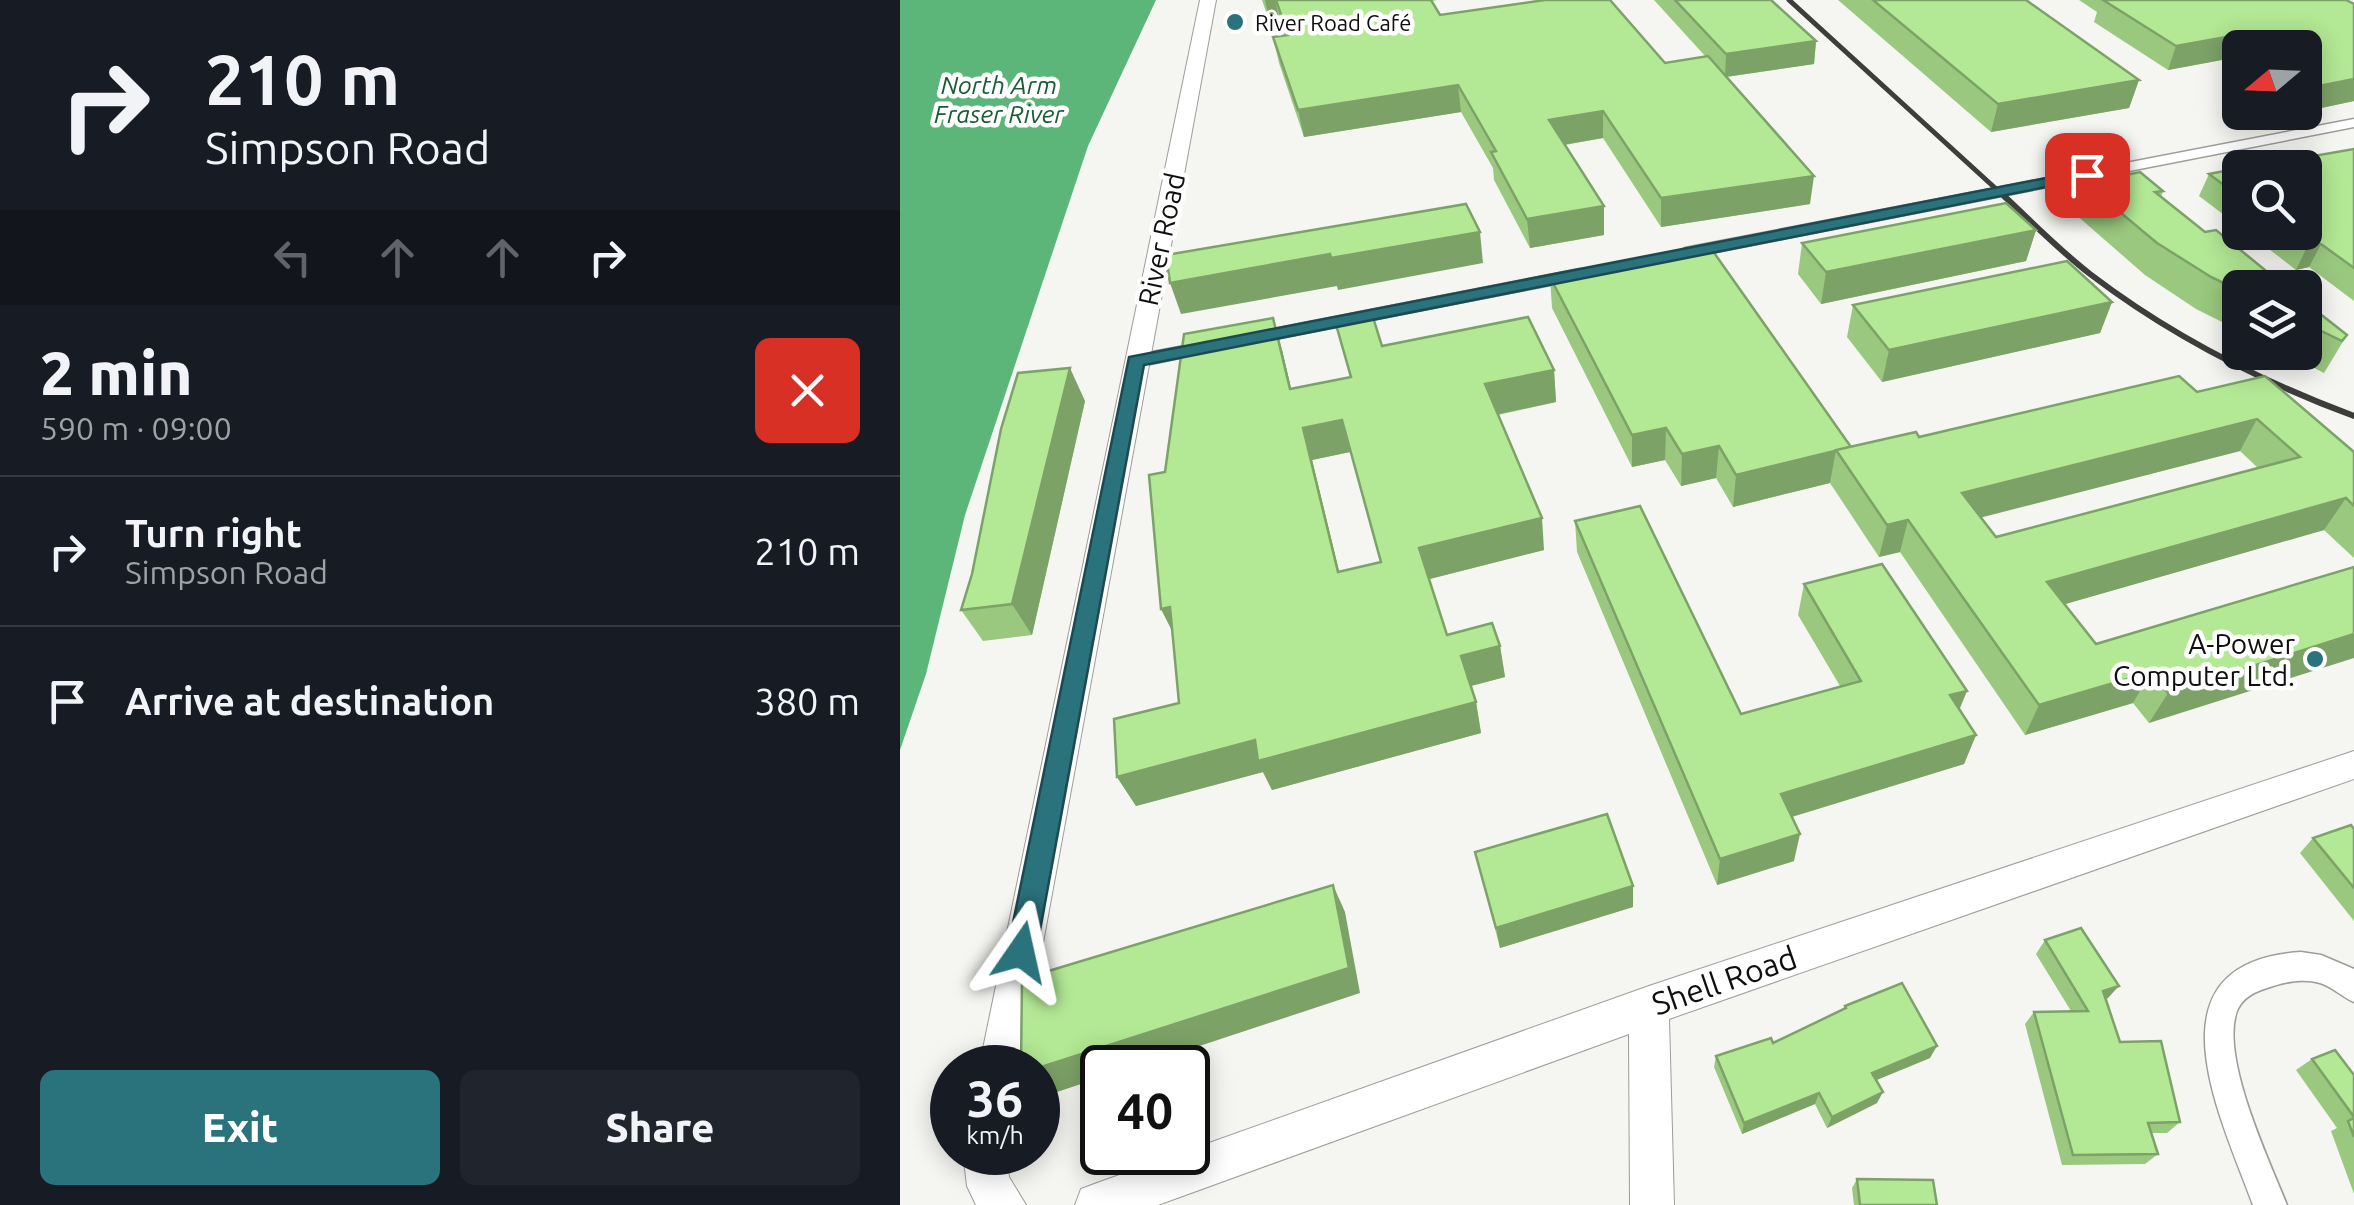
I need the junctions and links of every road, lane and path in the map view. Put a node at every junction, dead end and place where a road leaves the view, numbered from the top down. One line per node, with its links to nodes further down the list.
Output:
1 (1208, 0): 5 (street, River Road)
2 (2354, 123): 3 (street)
3 (1670, 256)
4 (1594, 271): 5 (street)
5 (1136, 361): 9 (street, River Road)
6 (2354, 765): 8 (street, Shell Road)
7 (2354, 988): 14 (street)
8 (1650, 1006): 12 (street, Shell Road); 13 (street)
9 (1003, 1045)
10 (987, 1175): 11 (street)
11 (1004, 1205)
12 (1097, 1205)
13 (1652, 1205)
14 (2270, 1205)

